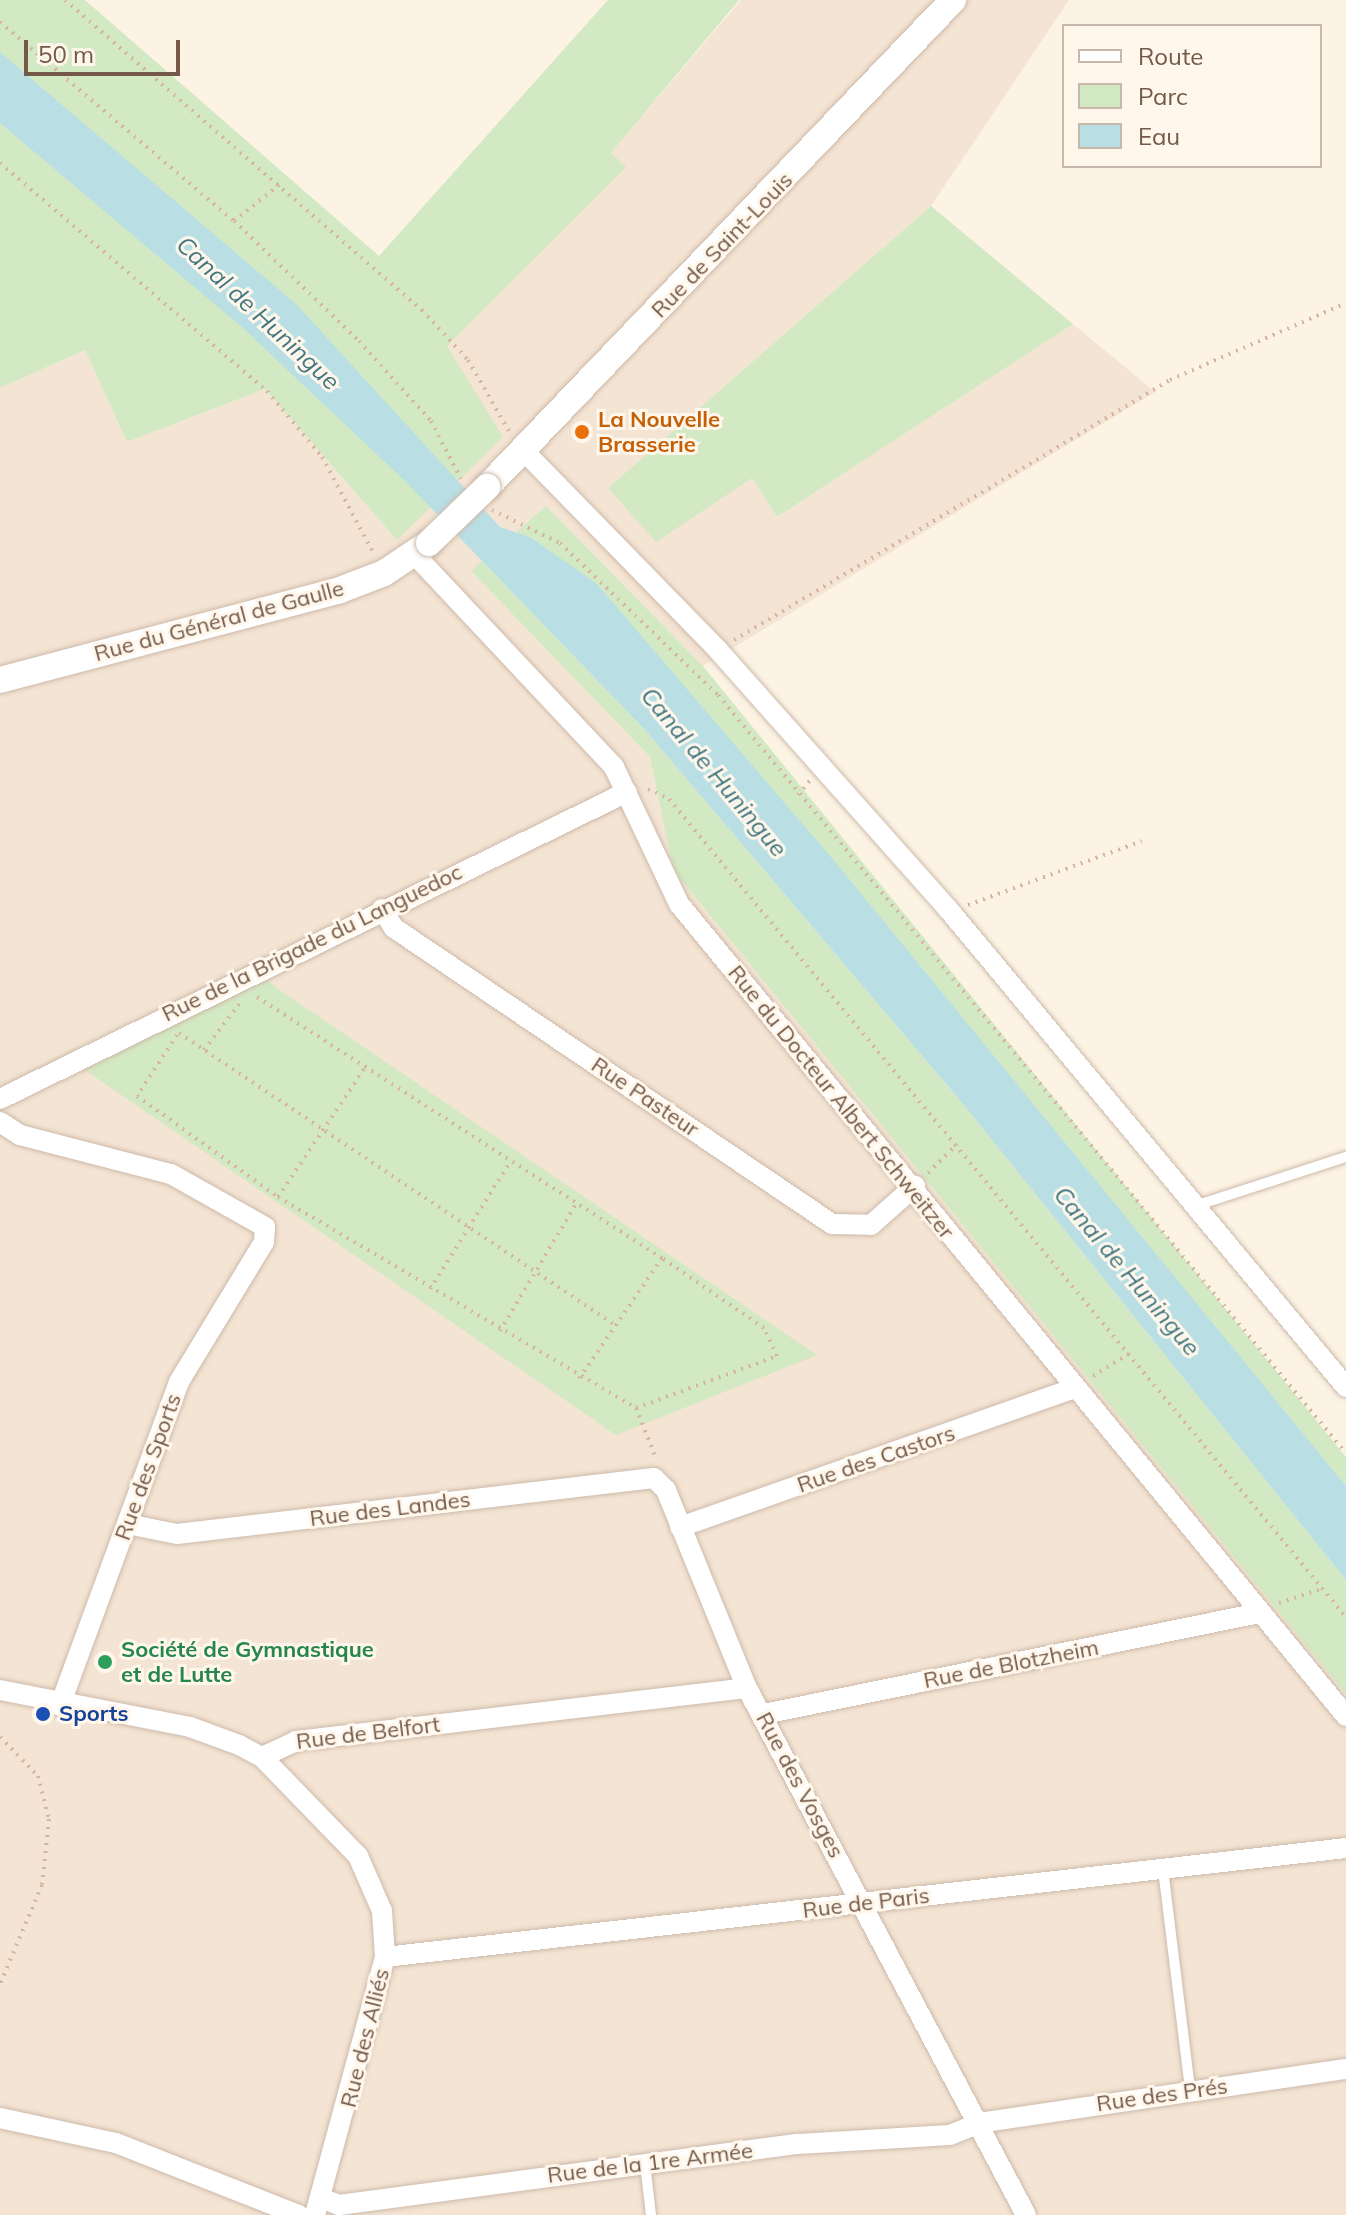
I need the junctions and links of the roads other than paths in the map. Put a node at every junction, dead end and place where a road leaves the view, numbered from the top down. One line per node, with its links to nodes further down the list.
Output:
1 (953, 0): 2 (street, Rue de Saint-Louis)
2 (522, 449): 3 (street, Rue de Saint-Louis, bridge); 11 (street)
3 (422, 549): 4 (street, Rue du Général de Gaulle); 5 (street, Rue du Docteur Albert Schweitzer)
4 (0, 680)
5 (627, 792): 6 (street, Rue de la Brigade du Languedoc); 10 (street, Rue du Docteur Albert Schweitzer)
6 (382, 909): 7 (street, Rue de la Brigade du Languedoc); 10 (street, Rue Pasteur)
7 (0, 1099)
8 (0, 1122): 15 (street, Rue des Sports)
9 (1346, 1157): 11 (lane)
10 (915, 1186): 13 (street, Rue du Docteur Albert Schweitzer)
11 (1195, 1206): 12 (street)
12 (1346, 1387)
13 (1071, 1389): 16 (street, Rue des Castors); 17 (street, Rue du Docteur Albert Schweitzer)
14 (654, 1478): 15 (street, Rue des Landes); 16 (street, Rue des Vosges)
15 (127, 1524): 20 (street, Rue des Sports)
16 (680, 1527): 18 (street, Rue des Vosges)
17 (1259, 1613): 21 (street, Rue de Blotzheim); 22 (street, Rue du Docteur Albert Schweitzer)
18 (747, 1688): 21 (street, Rue des Vosges); 23 (street, Rue de Belfort)
19 (0, 1690): 20 (street)
20 (60, 1706): 23 (street)
21 (764, 1714): 26 (street, Rue des Vosges)
22 (1346, 1716)
23 (262, 1757): 27 (street, Rue des Alliés)
24 (1346, 1848): 25 (street, Rue de Paris)
25 (1163, 1869): 26 (street, Rue de Paris); 29 (lane)
26 (862, 1903): 27 (street, Rue de Paris); 31 (street, Rue des Vosges)
27 (385, 1957): 33 (street, Rue des Alliés)
28 (1346, 2069): 29 (street, Rue des Prés)
29 (1190, 2090): 31 (street, Rue des Prés)
30 (0, 2118): 34 (street)
31 (979, 2123): 32 (street, Rue de la 1re Armée); 36 (street, Rue des Vosges)
32 (645, 2162): 33 (street, Rue de la 1re Armée); 35 (lane)
33 (318, 2207)
34 (299, 2215)
35 (651, 2215)
36 (1026, 2215)

